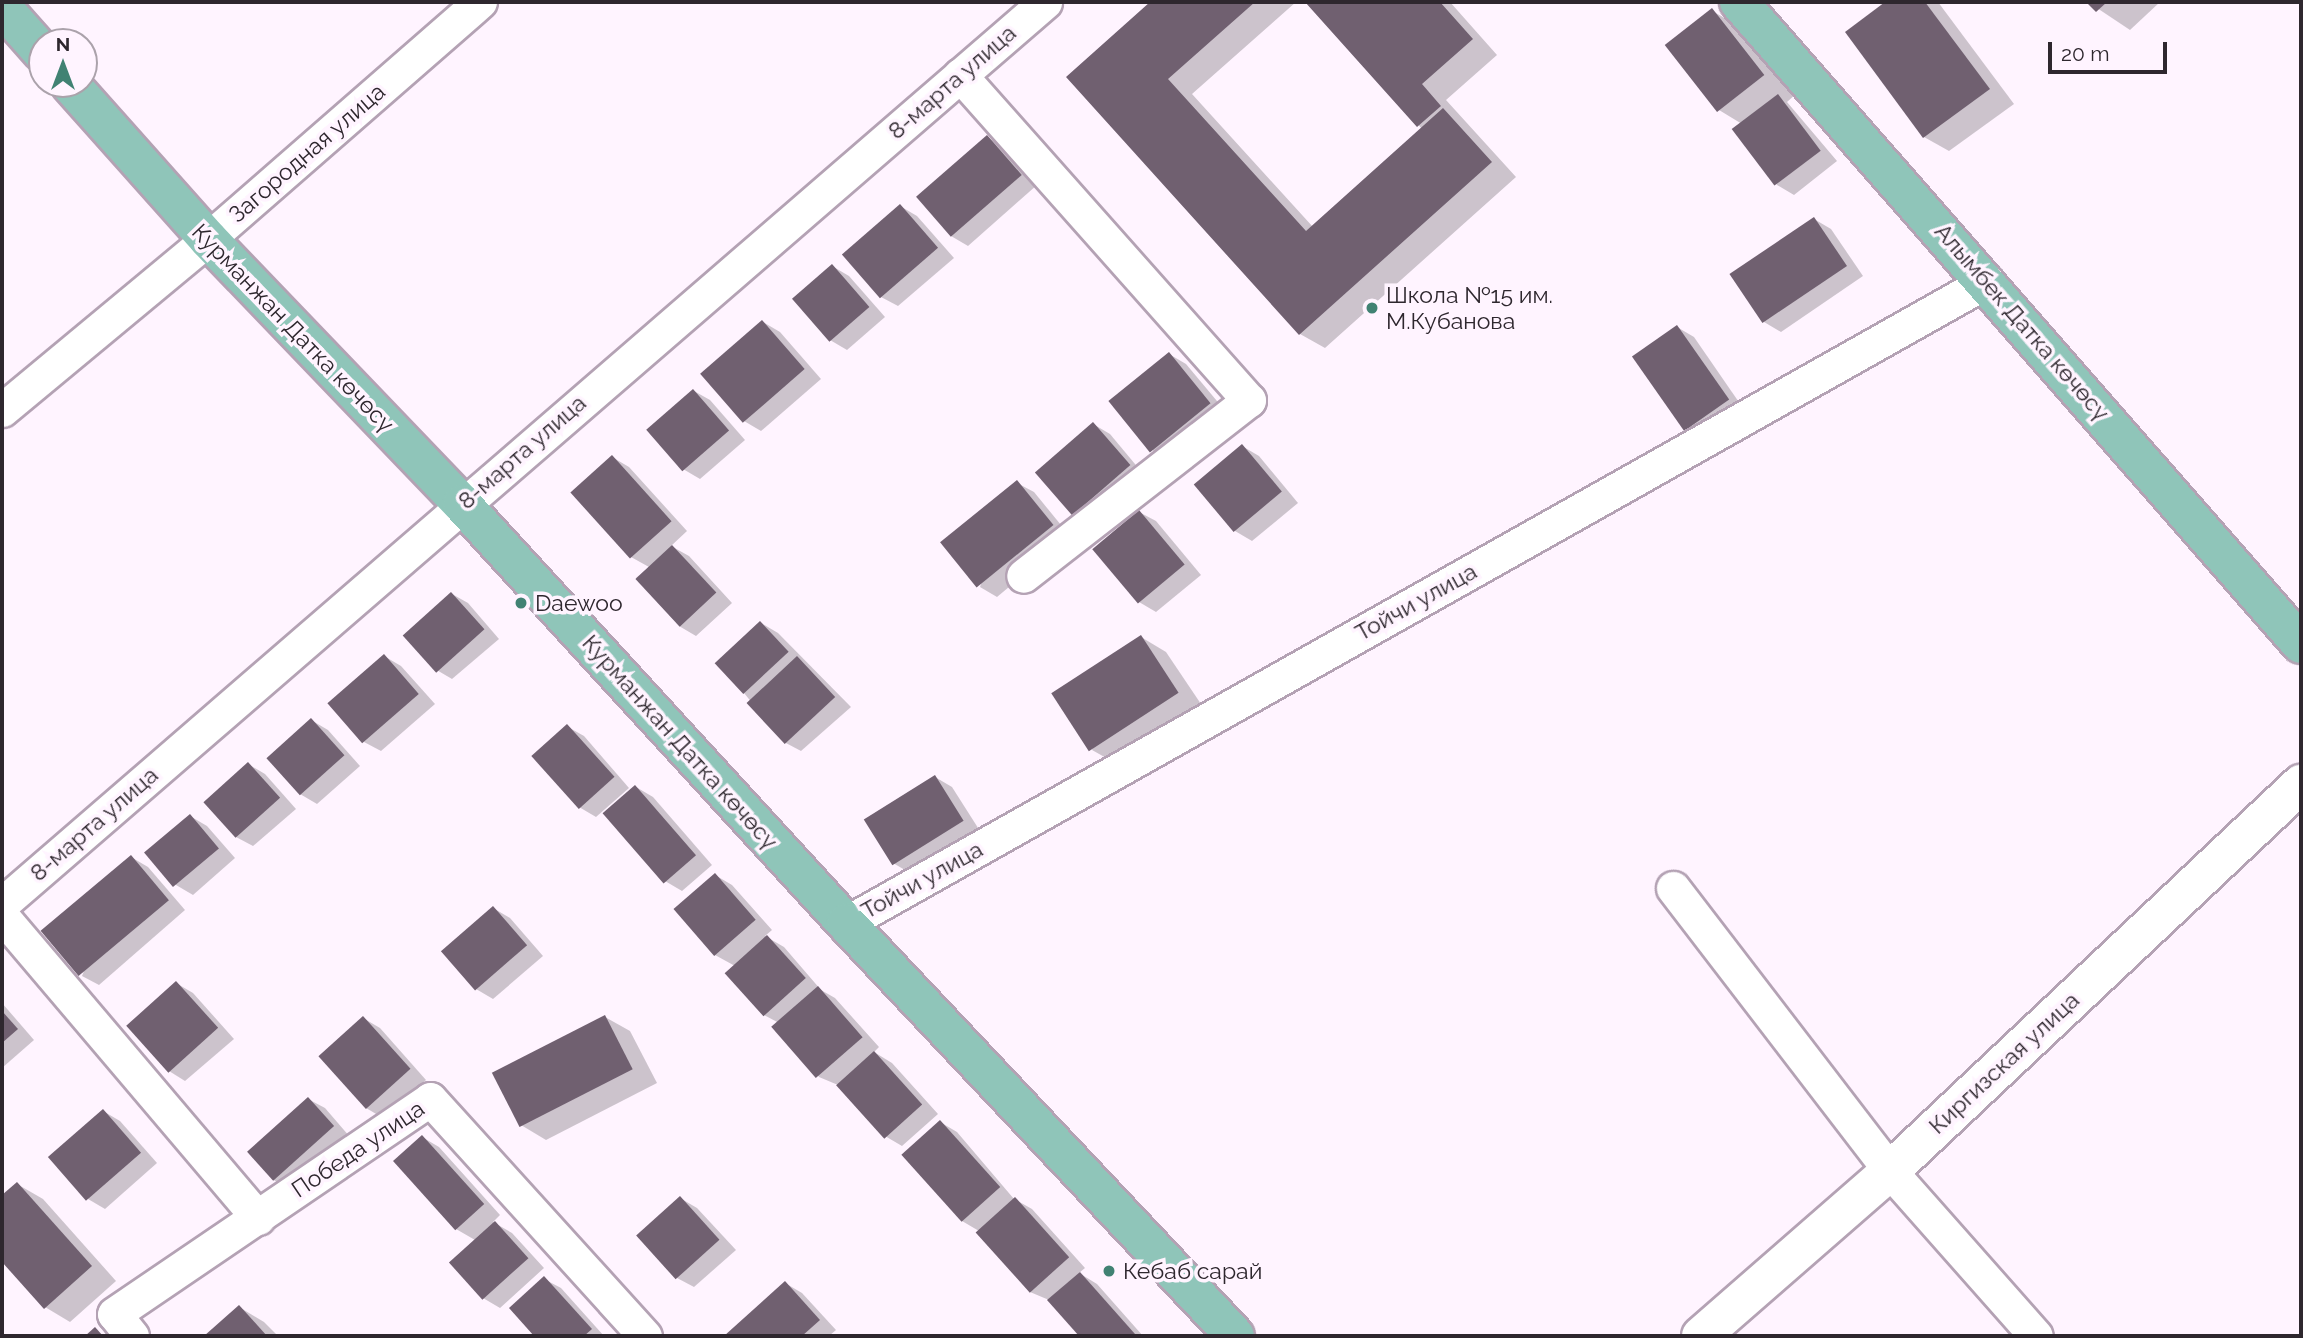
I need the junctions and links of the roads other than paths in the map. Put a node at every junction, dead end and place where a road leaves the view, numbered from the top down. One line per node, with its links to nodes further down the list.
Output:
1 (480, 2): 8 (street, Загородная улица)
2 (1045, 2): 6 (street, 8-марта улица)
3 (1739, 2): 9 (main road, Алымбек Датка көчөсү)
4 (2, 6): 5 (main road)
5 (28, 36)
6 (960, 75): 11 (street, 8-марта улица); 12 (street)
7 (82, 98): 8 (main road, Курманжан Датка көчөсү)
8 (208, 239): 10 (street, Загородная улица); 11 (main road, Курманжан Датка көчөсү)
9 (1987, 281): 13 (main road, Алымбек Датка көчөсү); 18 (street, Тойчи улица)
10 (2, 410)
11 (462, 504): 16 (street, 8-марта улица); 18 (main road, Курманжан Датка көчөсү)
12 (1023, 576)
13 (2301, 644)
14 (2301, 785): 19 (street, Киргизская улица)
15 (1673, 888): 19 (street)
16 (2, 904)
17 (2, 916): 20 (street)
18 (846, 923): 23 (main road, Курманжан Датка көчөсү)
19 (1889, 1171): 24 (street, Киргизская улица); 25 (street)
20 (258, 1217): 21 (street, Победа улица); 22 (street, Победа улица)
21 (132, 1336)
22 (645, 1336)
23 (1235, 1336)
24 (1701, 1336)
25 (2036, 1336)

